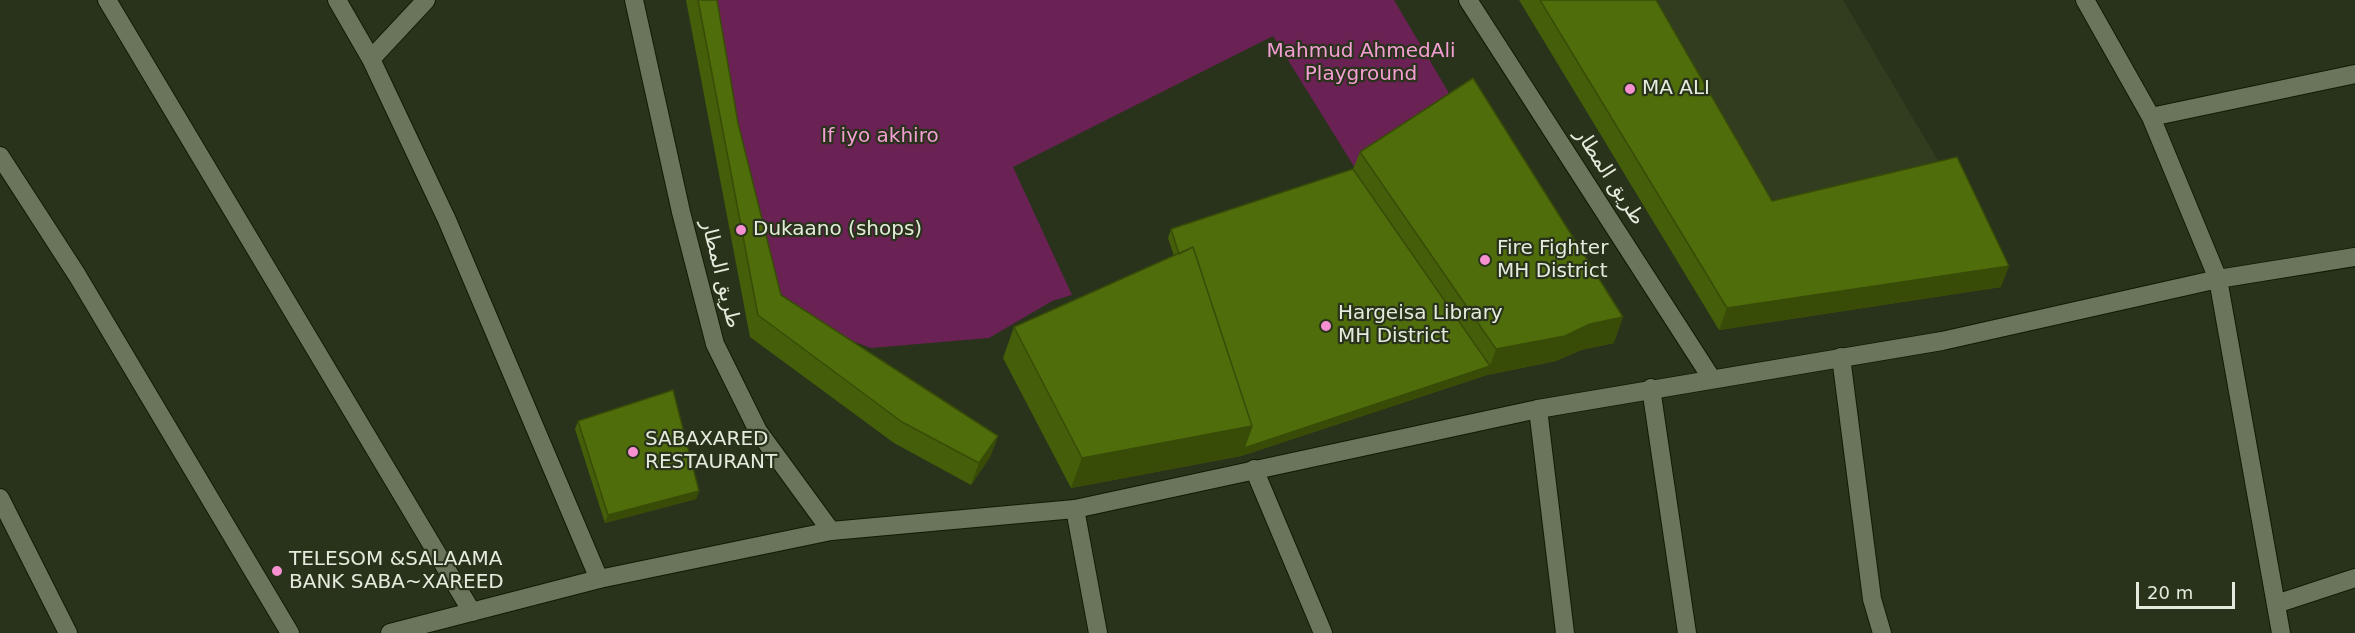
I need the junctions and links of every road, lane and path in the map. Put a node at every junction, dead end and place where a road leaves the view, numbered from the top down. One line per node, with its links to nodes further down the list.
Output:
1 (107, 0): 24 (street)
2 (337, 0): 7 (street)
3 (426, 0): 7 (street)
4 (634, 0): 20 (street, طريق المطار)
5 (1468, 0): 14 (street, طريق المطار)
6 (2085, 0): 9 (street)
7 (371, 59): 22 (street)
8 (2355, 74): 9 (street)
9 (2151, 117): 12 (street)
10 (0, 156): 26 (street)
11 (2355, 257): 12 (street)
12 (2218, 279): 13 (street); 23 (street)
13 (1841, 357): 14 (street); 32 (street)
14 (1712, 379): 15 (street)
15 (1651, 388): 16 (street); 31 (street)
16 (1538, 409): 17 (street); 30 (street)
17 (1254, 469): 19 (street); 29 (street)
18 (0, 498): 25 (street)
19 (1076, 509): 20 (street); 28 (street)
20 (831, 531): 22 (street)
21 (2355, 578): 23 (street)
22 (599, 579): 24 (street)
23 (2276, 604): 33 (street)
24 (472, 612): 27 (street)
25 (68, 633)
26 (290, 633)
27 (390, 633)
28 (1098, 633)
29 (1323, 633)
30 (1565, 633)
31 (1687, 633)
32 (1882, 633)
33 (2281, 633)

